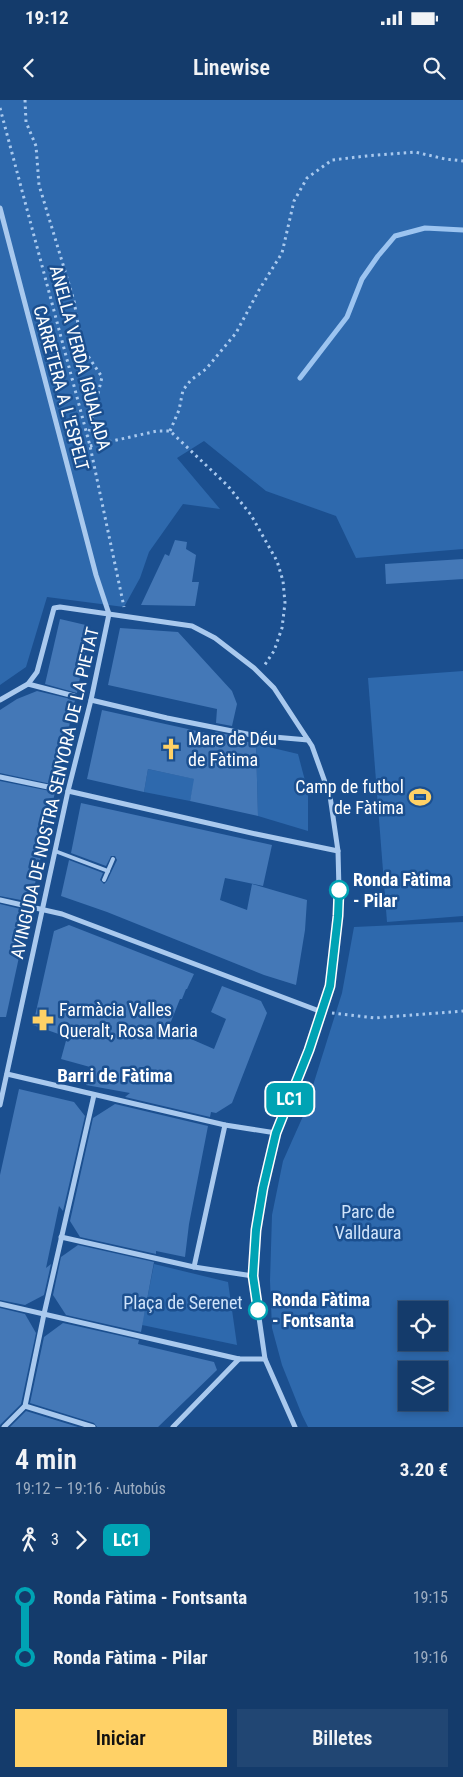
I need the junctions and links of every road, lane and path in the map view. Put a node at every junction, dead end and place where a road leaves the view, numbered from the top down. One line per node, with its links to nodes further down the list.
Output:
1 (25, 100): 6 (path)
2 (0, 108): 6 (path, ANELLA VERDA IGUALADA)
3 (463, 162): 5 (path)
4 (0, 208): 8 (street, CARRETERA A L'ESPELT)
5 (170, 431): 7 (path); 11 (path)
6 (88, 437): 7 (path, ANELLA VERDA IGUALADA)
7 (90, 446): 10 (path, ANELLA VERDA IGUALADA)
8 (96, 575): 9 (street, AVINGUDA DE NOSTRA SENYORA DE LA PIETAT)
9 (109, 614): 10 (street); 12 (street); 15 (street, AVINGUDA DE NOSTRA SENYORA DE LA PIETAT)
10 (128, 616): 11 (street)
11 (258, 672): 16 (street)
12 (28, 684): 13 (street); 14 (street)
13 (74, 696)
14 (0, 700)
15 (90, 700): 16 (street); 19 (street, AVINGUDA DE NOSTRA SENYORA DE LA PIETAT)
16 (308, 740): 21 (street)
17 (0, 777): 18 (street)
18 (53, 788)
19 (68, 790): 20 (street, AVINGUDA DE NOSTRA SENYORA DE LA PIETAT); 21 (street)
20 (55, 851): 23 (lane); 26 (street, AVINGUDA DE NOSTRA SENYORA DE LA PIETAT)
21 (338, 851): 28 (street)
22 (114, 859): 23 (lane)
23 (108, 871): 24 (lane)
24 (104, 880)
25 (0, 900): 26 (street)
26 (42, 910): 28 (street); 29 (street, AVINGUDA DE NOSTRA SENYORA DE LA PIETAT)
27 (463, 1011): 28 (path)
28 (322, 1012): 33 (street)
29 (7, 1074): 30 (street); 31 (street, AVINGUDA DE NOSTRA SENYORA DE LA PIETAT)
30 (94, 1095): 32 (street); 34 (street)
31 (0, 1105)
32 (224, 1125): 33 (street); 35 (street)
33 (276, 1133): 36 (street)
34 (61, 1237): 35 (street); 38 (street)
35 (194, 1267): 36 (street)
36 (253, 1276): 40 (street)
37 (0, 1304): 38 (street)
38 (44, 1314): 39 (street); 41 (street)
39 (239, 1359): 40 (street); 44 (street)
40 (265, 1359): 45 (street)
41 (24, 1406): 42 (street); 43 (street)
42 (4, 1427)
43 (93, 1427)
44 (173, 1427)
45 (295, 1427)

